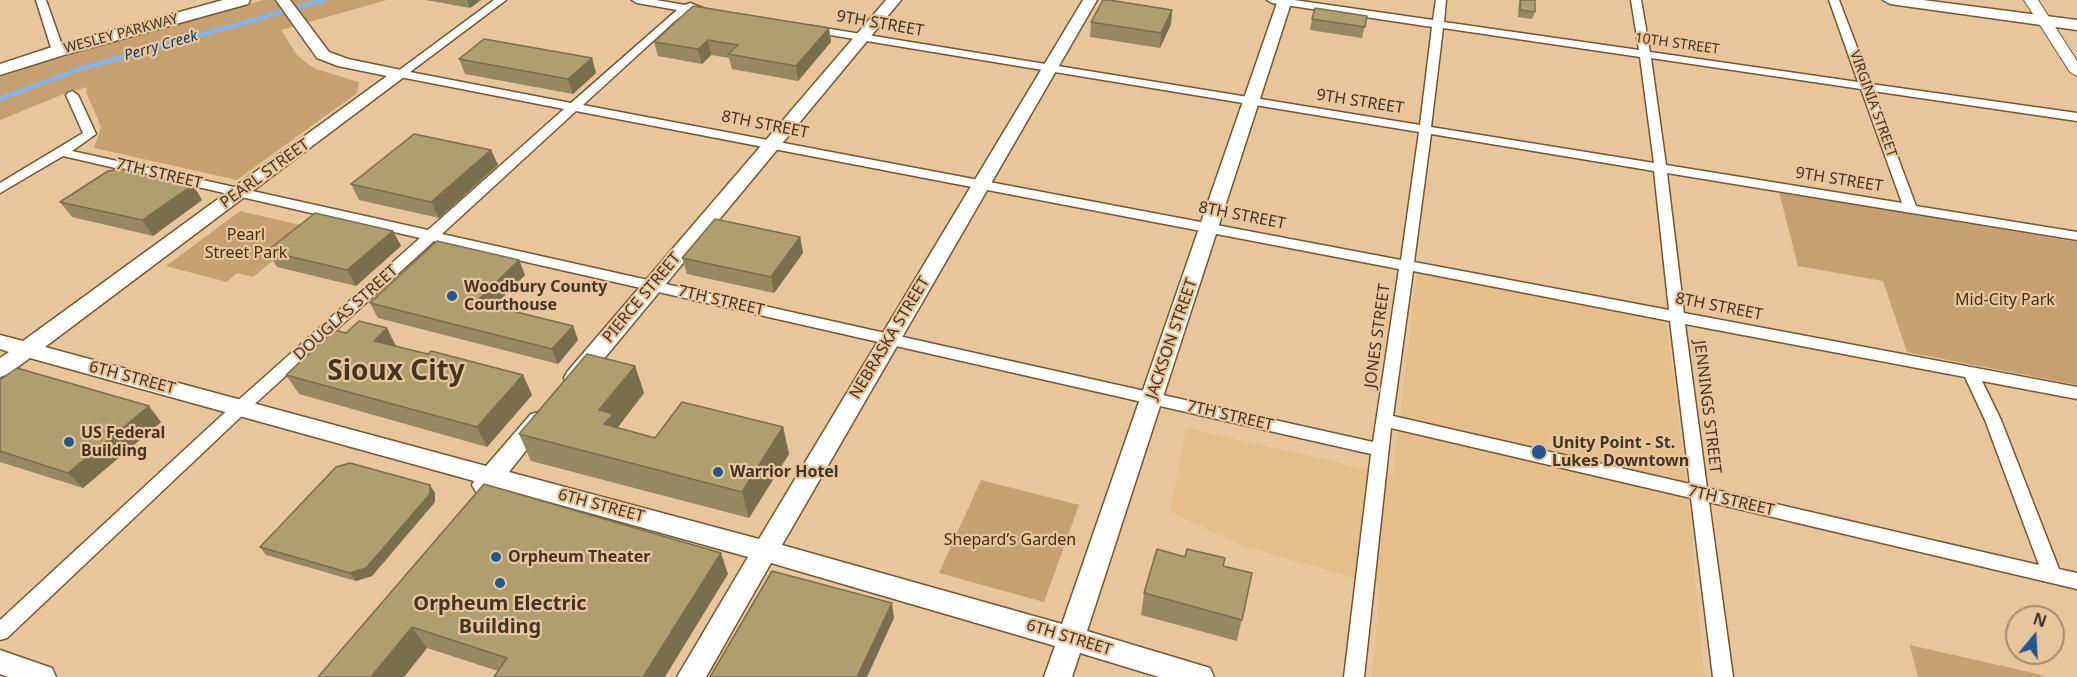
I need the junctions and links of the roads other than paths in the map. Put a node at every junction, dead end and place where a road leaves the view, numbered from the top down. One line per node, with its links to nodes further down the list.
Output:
1 (41, 0): 21 (street)
2 (242, 0): 21 (main road, WESLEY PARKWAY)
3 (283, 0): 23 (main road)
4 (501, 0): 27 (street, PEARL STREET)
5 (637, 0): 14 (street)
6 (894, 0): 20 (main road, PIERCE STREET)
7 (1090, 0): 24 (main road, NEBRASKA STREET)
8 (1441, 0): 17 (street, JONES STREET)
9 (1636, 0): 22 (street, JENNINGS STREET)
10 (1834, 0): 28 (street, VIRGINIA STREET)
11 (1890, 0): 16 (main road)
12 (2031, 0): 16 (street)
13 (1281, 1): 17 (street, 10TH STREET); 31 (main road, JACKSON STREET)
14 (692, 4): 15 (street); 32 (street, DOUGLAS STREET)
15 (722, 14)
16 (2045, 20): 18 (main road); 26 (street)
17 (1437, 24): 22 (street, 10TH STREET); 34 (street, JONES STREET)
18 (2077, 25)
19 (796, 26): 20 (street, 9TH STREET)
20 (863, 38): 24 (street, 9TH STREET); 35 (main road, PIERCE STREET)
21 (58, 51): 25 (main road, WESLEY PARKWAY)
22 (1645, 54): 28 (street, 10TH STREET); 37 (street, JENNINGS STREET)
23 (344, 63): 27 (main road); 30 (main road)
24 (1049, 69): 31 (street, 9TH STREET); 38 (main road, NEBRASKA STREET)
25 (0, 70)
26 (2077, 72)
27 (400, 74): 30 (main road, PEARL STREET); 32 (street, 8TH STREET)
28 (1866, 86): 33 (street, 10TH STREET); 41 (street, VIRGINIA STREET)
29 (72, 95): 36 (street)
30 (364, 100): 40 (main road, PEARL STREET)
31 (1252, 100): 34 (street, 9TH STREET); 42 (main road, JACKSON STREET)
32 (573, 107): 35 (street, 8TH STREET); 43 (street, DOUGLAS STREET)
33 (2077, 117)
34 (1425, 129): 37 (street, 9TH STREET); 45 (street, JONES STREET)
35 (772, 144): 38 (street, 8TH STREET); 46 (main road, PIERCE STREET)
36 (61, 152): 39 (street); 40 (street, 7TH STREET)
37 (1659, 167): 41 (street, 9TH STREET); 47 (street, JENNINGS STREET)
38 (981, 184): 42 (street, 8TH STREET); 48 (main road, NEBRASKA STREET)
39 (0, 189)
40 (240, 192): 43 (street, 7TH STREET); 50 (main road, PEARL STREET)
41 (1911, 209): 44 (street, 9TH STREET)
42 (1209, 228): 45 (street, 8TH STREET); 55 (main road, JACKSON STREET)
43 (430, 236): 46 (street, 7TH STREET); 57 (street, DOUGLAS STREET)
44 (2077, 236)
45 (1406, 266): 47 (street, 8TH STREET); 58 (street, JONES STREET)
46 (653, 285): 48 (street, 7TH STREET); 53 (main road, PIERCE STREET)
47 (1677, 317): 52 (street, 8TH STREET); 61 (street, JENNINGS STREET)
48 (889, 339): 55 (street, 7TH STREET); 63 (main road, NEBRASKA STREET)
49 (0, 342): 50 (main road, 6TH STREET)
50 (27, 349): 51 (main road, PEARL STREET); 57 (main road, 6TH STREET)
51 (0, 369)
52 (1971, 373): 54 (street, 8TH STREET); 64 (street)
53 (564, 390)
54 (2077, 393)
55 (1152, 398): 59 (street, 7TH STREET); 67 (main road, JACKSON STREET)
56 (550, 407): 60 (main road)
57 (240, 408): 60 (main road, 6TH STREET); 66 (street, DOUGLAS STREET)
58 (1384, 420): 59 (street, JONES STREET); 61 (street, 7TH STREET)
59 (1380, 450): 73 (street, JONES STREET)
60 (491, 477): 62 (main road); 63 (main road, 6TH STREET)
61 (1700, 494): 64 (street, 7TH STREET); 74 (street, JENNINGS STREET)
62 (466, 506)
63 (765, 552): 67 (main road, 6TH STREET); 70 (main road, NEBRASKA STREET)
64 (2052, 575): 65 (street, 7TH STREET)
65 (2077, 581)
66 (0, 632)
67 (1071, 639): 71 (main road, JACKSON STREET); 72 (main road, 6TH STREET)
68 (0, 662): 69 (main road)
69 (42, 677)
70 (691, 677)
71 (1058, 677)
72 (1200, 677)
73 (1354, 677)
74 (1723, 677)

